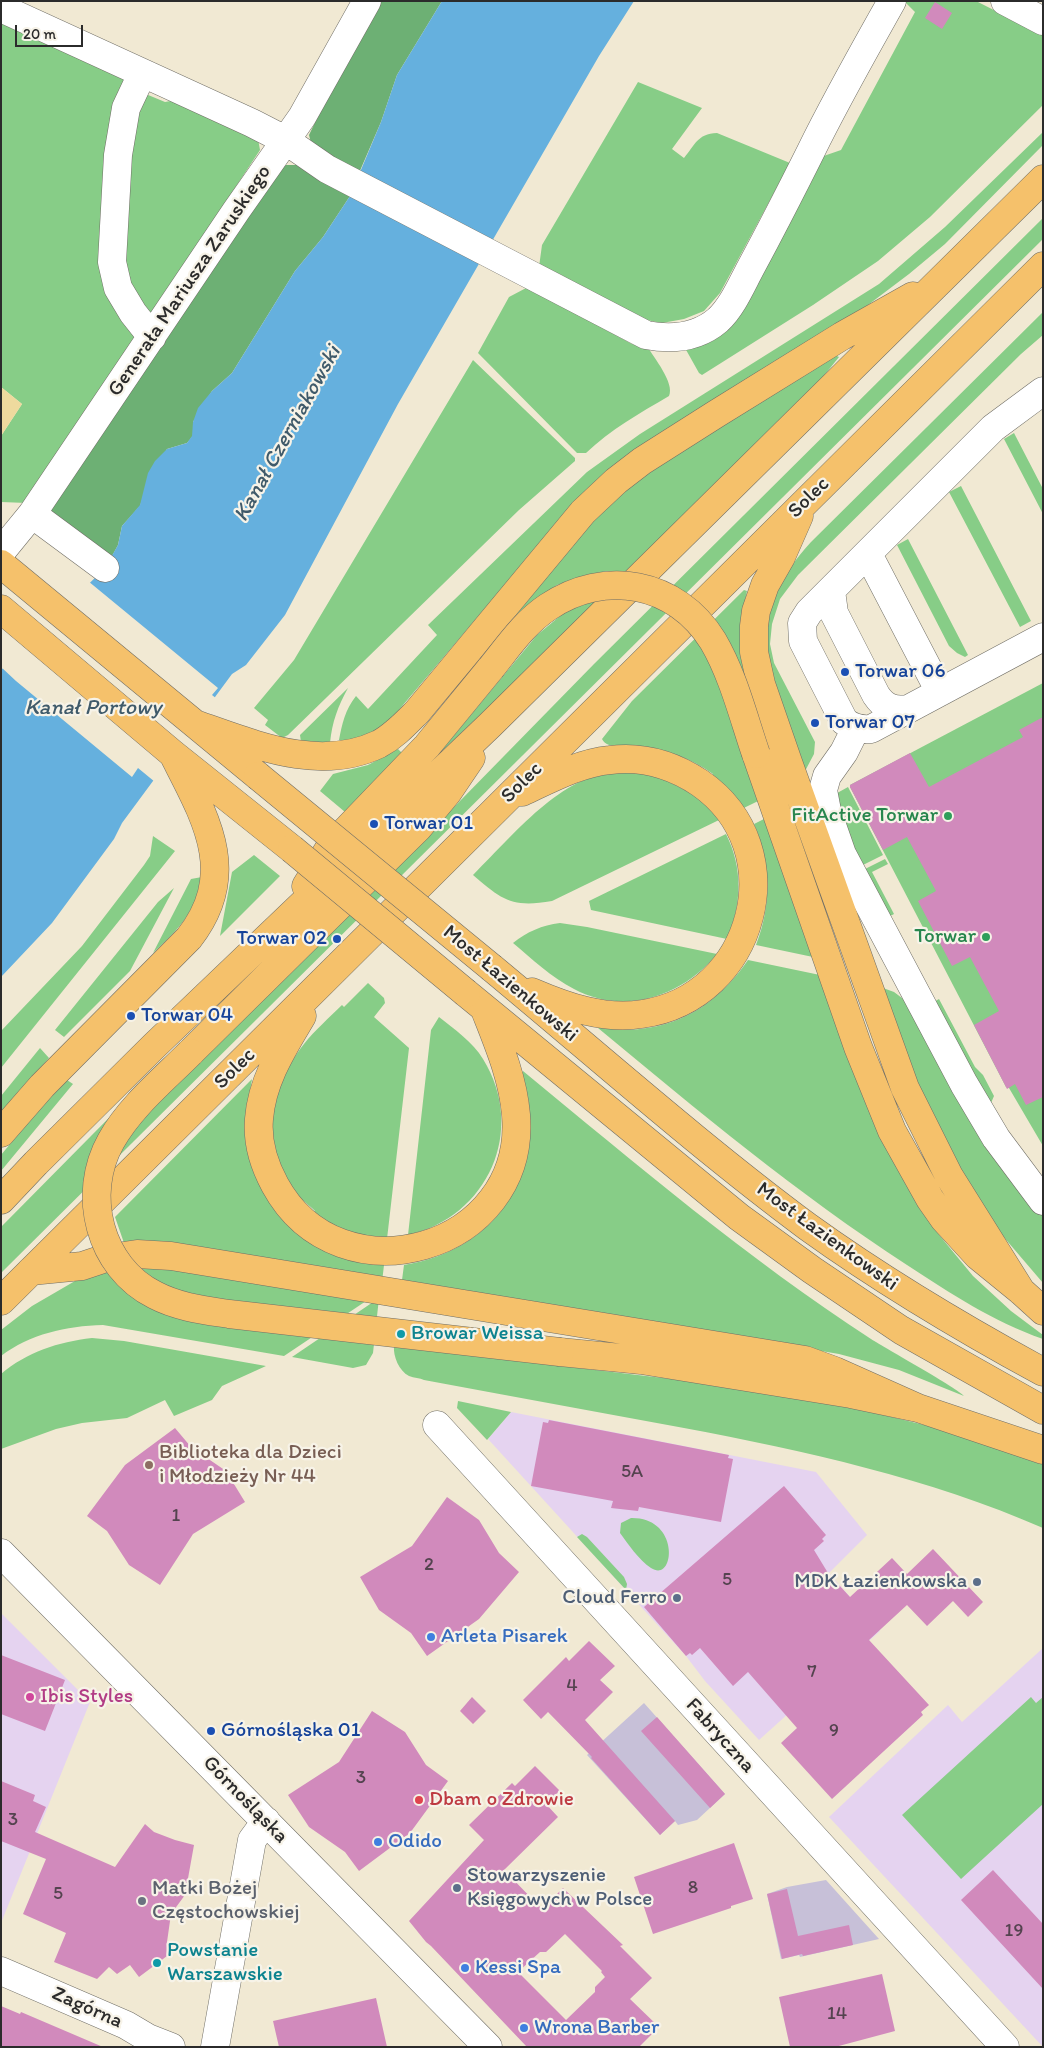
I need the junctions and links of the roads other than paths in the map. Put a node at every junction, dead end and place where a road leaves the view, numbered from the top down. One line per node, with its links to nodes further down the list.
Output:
1 (367, 1): 7 (street, Generała Mariusza Zaruskiego)
2 (892, 1): 7 (street)
3 (1005, 1): 5 (street)
4 (1, 8): 6 (street)
5 (1043, 21)
6 (142, 74): 7 (street); 11 (street)
7 (285, 140): 11 (street, Generała Mariusza Zaruskiego)
8 (1043, 179): 10 (main road)
9 (1043, 266): 13 (main road, Solec)
10 (945, 278): 24 (main road); 25 (main road)
11 (152, 337): 14 (street, Generała Mariusza Zaruskiego)
12 (1043, 391): 16 (street)
13 (804, 503): 28 (main road, Solec); 37 (main road)
14 (32, 514): 15 (street, Generała Mariusza Zaruskiego); 18 (street)
15 (1, 552)
16 (868, 554): 19 (street); 22 (street)
17 (1, 564): 24 (main road, Most Łazienkowski)
18 (105, 568)
19 (831, 591): 23 (street); 26 (street)
20 (1, 609): 27 (main road, Most Łazienkowski)
21 (1043, 637): 22 (street)
22 (940, 692): 23 (street)
23 (907, 709): 26 (street)
24 (195, 724): 30 (main road, Most Łazienkowski, bridge)
25 (490, 724): 29 (main road); 41 (main road, bridge)
26 (856, 728): 35 (street)
27 (173, 754): 32 (main road, Most Łazienkowski, bridge); 33 (main road)
28 (505, 800): 30 (main road); 31 (main road, Solec)
29 (285, 919): 34 (main road); 37 (main road, bridge)
30 (500, 974): 40 (main road, Most Łazienkowski)
31 (320, 984): 32 (main road); 36 (main road, Solec)
32 (475, 1001): 42 (main road, Most Łazienkowski)
33 (1, 1132)
34 (1, 1200)
35 (1043, 1201)
36 (31, 1271): 38 (main road, Solec); 41 (main road)
37 (1021, 1291): 39 (main road)
38 (1, 1301)
39 (1043, 1311)
40 (1043, 1372)
41 (918, 1408): 44 (main road)
42 (1043, 1410)
43 (437, 1425): 51 (street, Fabryczna)
44 (1043, 1450)
45 (1, 1553): 46 (street, Górnośląska)
46 (266, 1822): 49 (street); 50 (street, Górnośląska)
47 (1, 1971): 48 (street, Zagórna)
48 (171, 2047)
49 (216, 2047)
50 (488, 2047)
51 (1005, 2047)

